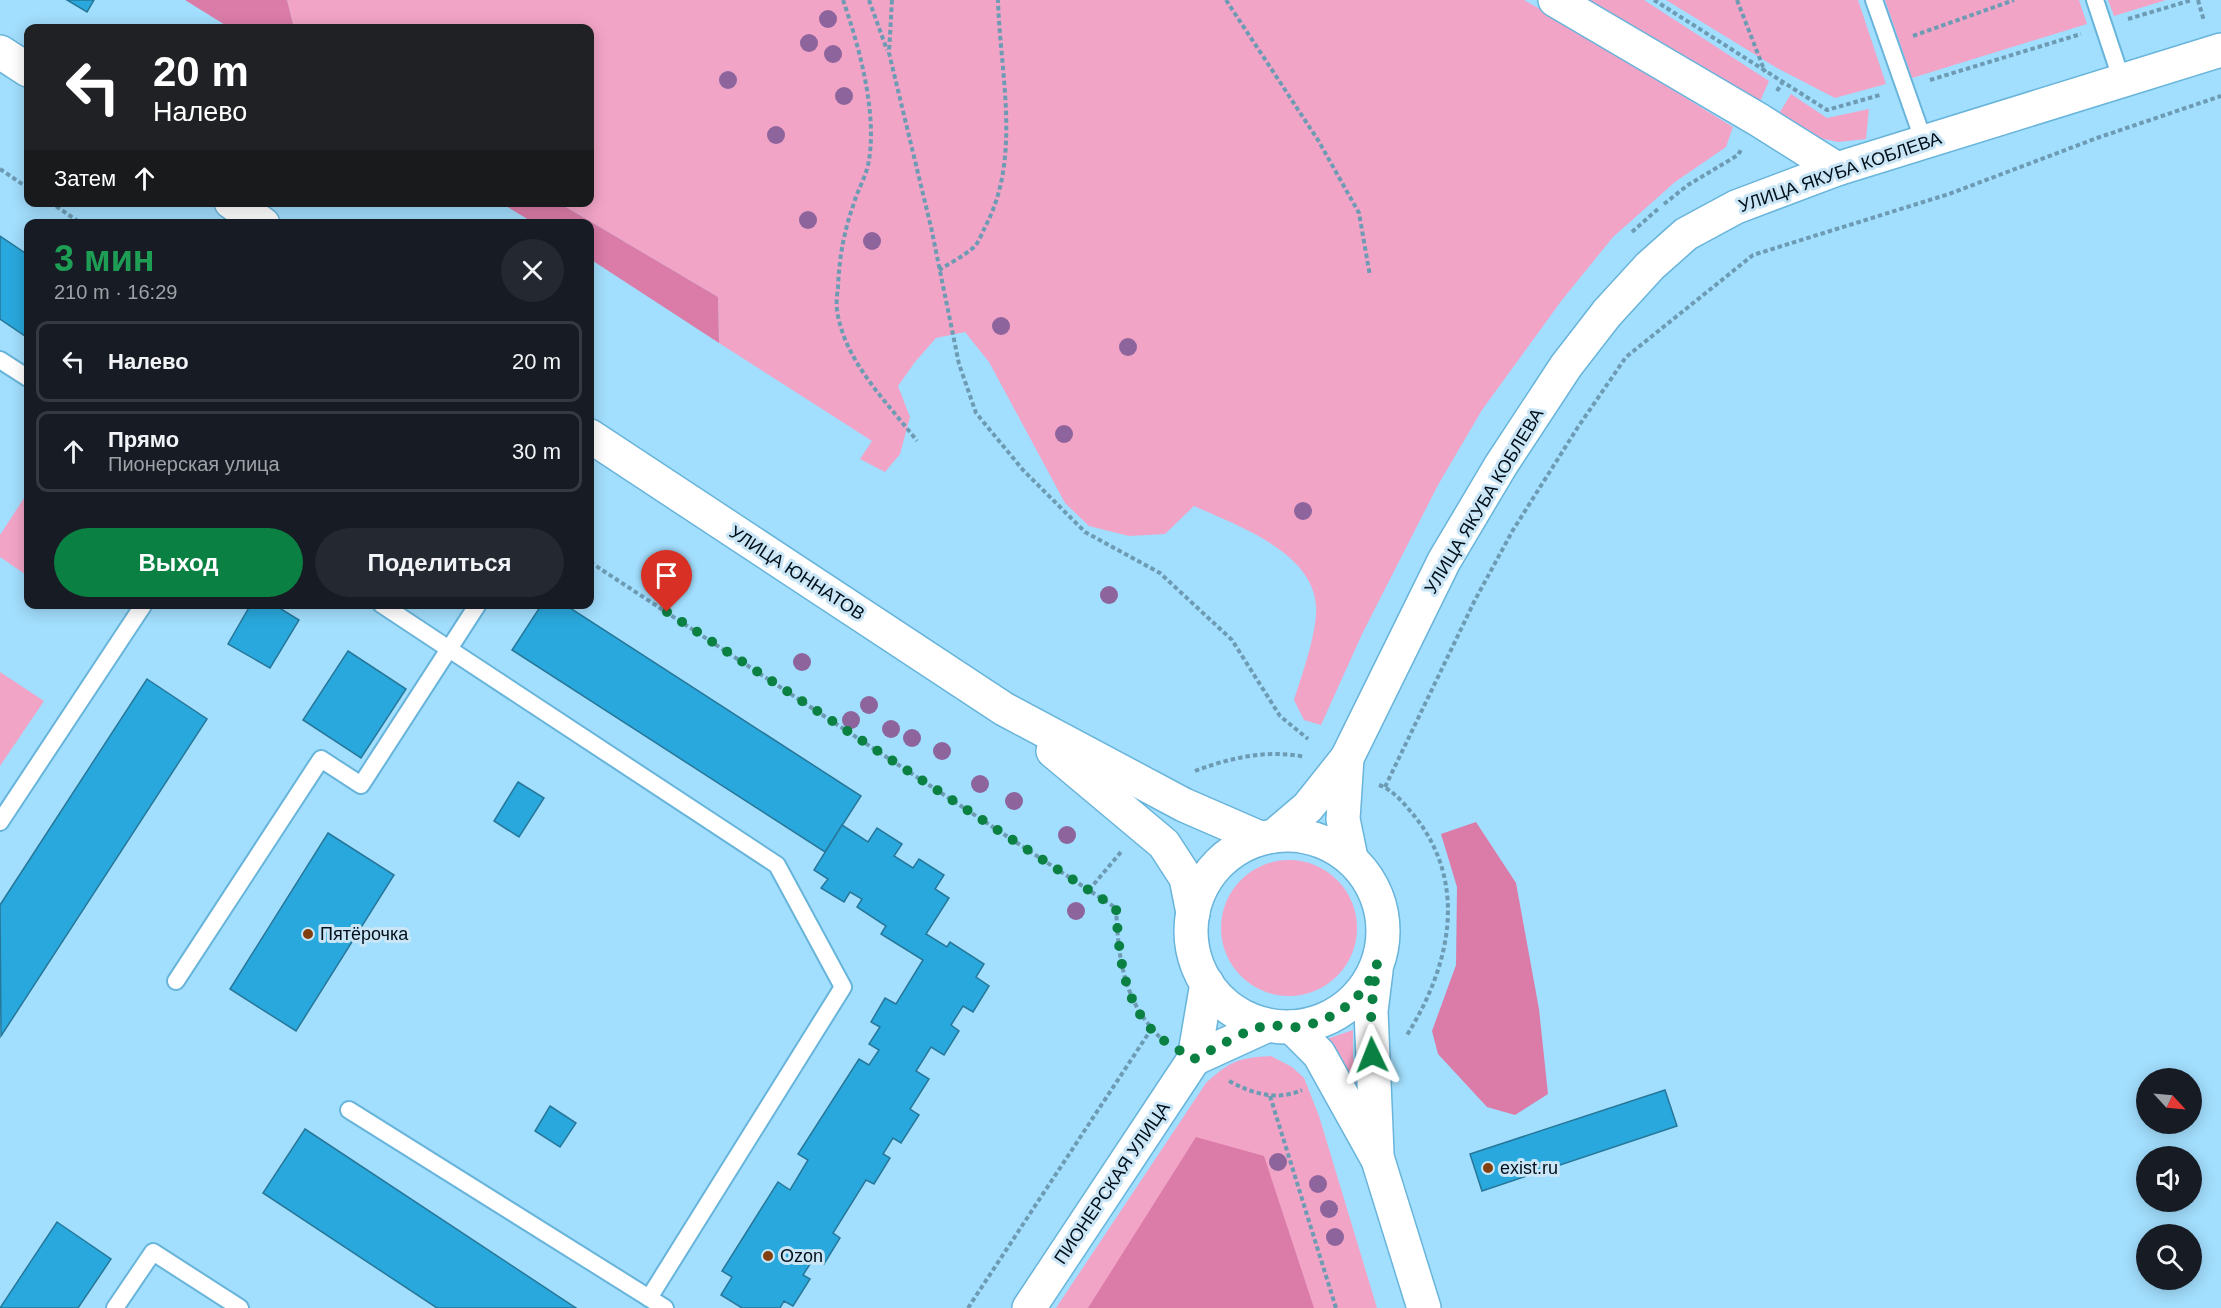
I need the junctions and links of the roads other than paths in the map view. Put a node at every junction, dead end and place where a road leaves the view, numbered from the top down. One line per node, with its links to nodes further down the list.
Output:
1 (1555, 0): 9 (main road)
2 (1874, 0): 8 (lane)
3 (2095, 0): 7 (lane)
4 (2221, 50): 7 (main road, УЛИЦА ЯКУБА КОБЛЕВА)
5 (0, 52): 6 (main road)
6 (24, 67)
7 (2122, 81): 8 (main road, УЛИЦА ЯКУБА КОБЛЕВА)
8 (1924, 142): 9 (main road, УЛИЦА ЯКУБА КОБЛЕВА)
9 (1837, 170): 20 (main road, УЛИЦА ЯКУБА КОБЛЕВА)
10 (238, 207): 11 (main road)
11 (256, 219)
12 (0, 360): 13 (lane)
13 (24, 375)
14 (594, 439): 19 (main road, УЛИЦА ЮННАТОВ)
15 (141, 609): 21 (lane)
16 (389, 609): 18 (lane)
17 (475, 609): 18 (lane)
18 (449, 649): 26 (lane); 32 (lane)
19 (1004, 709): 22 (main road, УЛИЦА ЮННАТОВ); 24 (main road, УЛИЦА ЮННАТОВ)
20 (1347, 758): 22 (main road, УЛИЦА ЯКУБА КОБЛЕВА); 23 (main road, УЛИЦА ЯКУБА КОБЛЕВА)
21 (0, 822)
22 (1267, 837): 23 (main road); 24 (main road)
23 (1351, 858): 25 (main road)
24 (1193, 913): 27 (main road)
25 (1377, 964): 28 (main road); 31 (main road)
26 (176, 981)
27 (1207, 983): 28 (main road); 29 (main road, ПИОНЕРСКАЯ УЛИЦА)
28 (1279, 1026): 29 (main road); 31 (main road)
29 (1194, 1059): 36 (main road, ПИОНЕРСКАЯ УЛИЦА)
30 (349, 1110): 32 (lane)
31 (1377, 1160): 37 (main road)
32 (649, 1298): 35 (lane)
33 (115, 1308): 34 (lane)
34 (240, 1308)
35 (665, 1308)
36 (1029, 1308)
37 (1424, 1308)

